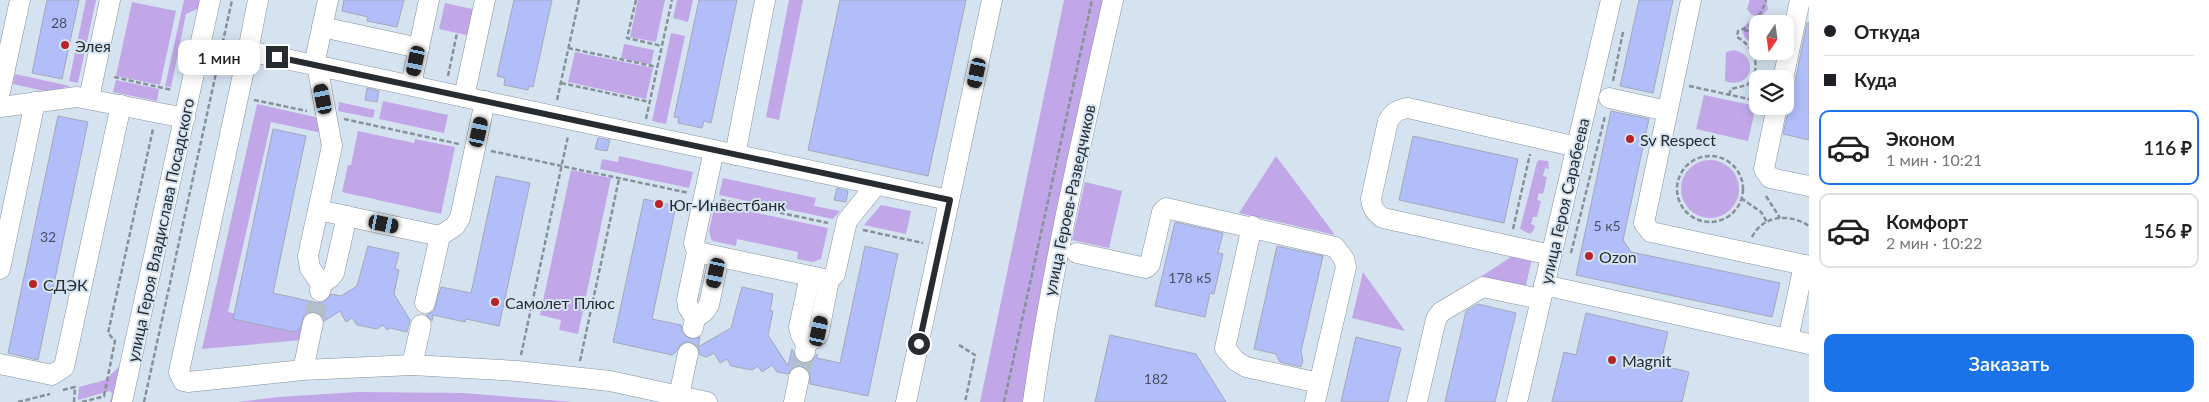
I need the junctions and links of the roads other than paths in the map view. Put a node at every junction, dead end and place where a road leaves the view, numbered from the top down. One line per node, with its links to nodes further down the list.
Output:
1 (20, 0): 20 (street)
2 (110, 0): 22 (street)
3 (210, 0): 30 (street, улица Героя Владислава Посадского)
4 (258, 0): 16 (street)
5 (328, 0): 14 (street)
6 (430, 0): 15 (street)
7 (485, 0): 21 (street)
8 (765, 0): 33 (street)
9 (992, 0): 36 (street)
10 (1112, 0): 66 (street, улица Героев-Разведчиков)
11 (1612, 0): 31 (street, улица Героя Сарабеева)
12 (1690, 0): 28 (street)
13 (1800, 0): 18 (street)
14 (322, 27): 15 (street); 17 (street)
15 (419, 48): 19 (street)
16 (248, 51): 17 (street); 58 (street)
17 (315, 65): 19 (street); 37 (street)
18 (1785, 70)
19 (411, 85): 21 (street)
20 (0, 92)
21 (464, 97): 24 (street)
22 (89, 98): 25 (street); 26 (street)
23 (1609, 98): 28 (street)
24 (485, 101): 32 (street); 40 (street)
25 (35, 102): 27 (street); 46 (street)
26 (121, 105): 30 (street); 56 (street)
27 (0, 107)
28 (1667, 111): 45 (street)
29 (1775, 115): 35 (street)
30 (185, 118): 62 (street, улица Героя Владислава Посадского)
31 (1576, 146): 44 (street, улица Героя Сарабеева); 44 (street)
32 (714, 150): 33 (street); 41 (street)
33 (735, 155): 34 (street)
34 (876, 185): 36 (street); 47 (street)
35 (1809, 186)
36 (950, 200): 65 (street)
37 (318, 210): 38 (street); 38 (street)
38 (347, 216): 40 (street)
39 (1252, 226): 42 (street); 60 (street); 60 (street)
40 (440, 236): 49 (street)
41 (697, 252): 43 (street); 43 (street)
42 (1077, 253)
43 (719, 257): 47 (street)
44 (1560, 258): 48 (street, улица Героя Сарабеева)
45 (1807, 266): 52 (street)
46 (0, 269)
47 (820, 278): 54 (street)
48 (1542, 292): 52 (street); 67 (street); 68 (street, улица Героя Сарабеева)
49 (426, 303)
50 (313, 323): 58 (street)
51 (421, 325): 57 (street)
52 (1788, 339): 53 (street)
53 (1809, 344)
54 (806, 348)
55 (688, 353): 61 (street)
56 (0, 364)
57 (412, 365): 58 (street); 61 (street)
58 (303, 370)
59 (799, 377): 64 (street)
60 (1317, 393)
61 (678, 396): 63 (street)
62 (113, 399)
63 (707, 402)
64 (794, 402)
65 (906, 402)
66 (1033, 402)
67 (1417, 402)
68 (1517, 402)

